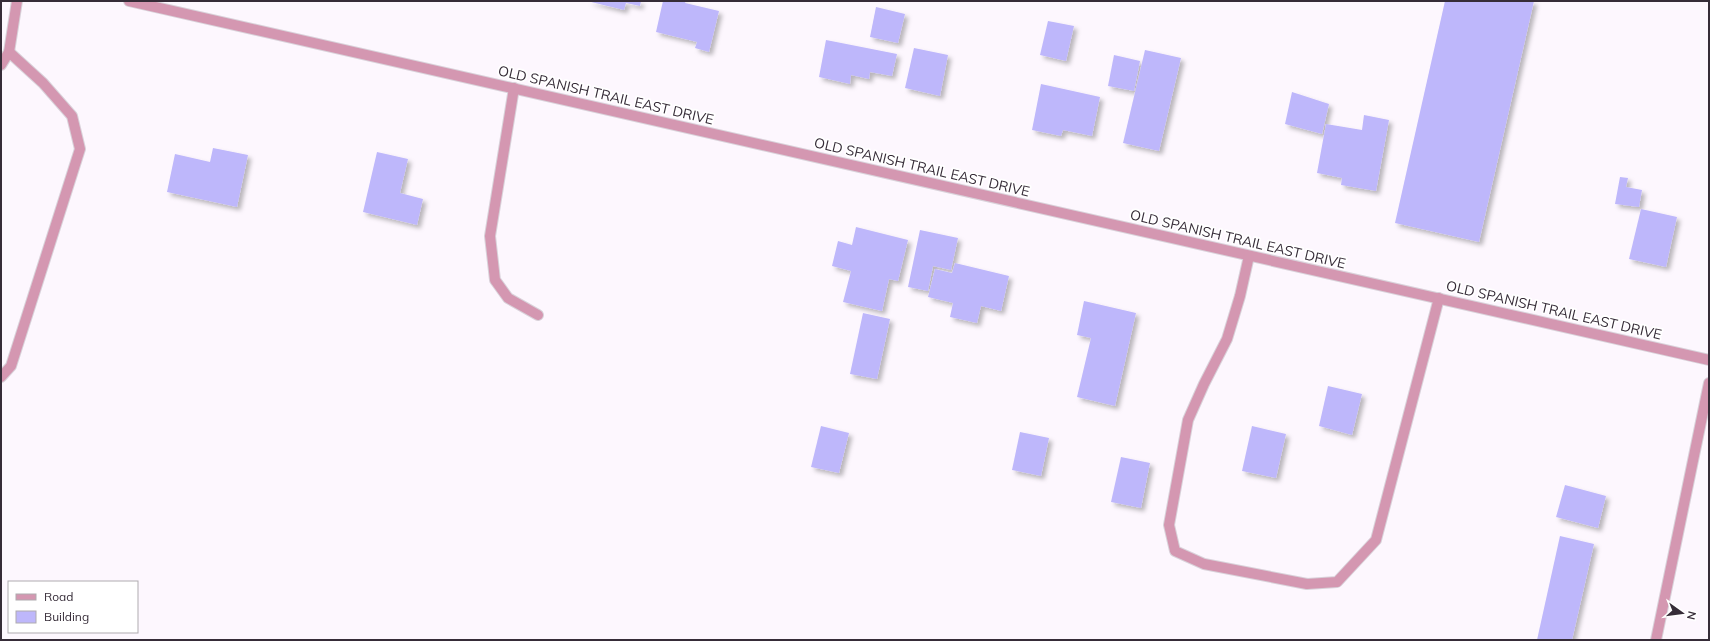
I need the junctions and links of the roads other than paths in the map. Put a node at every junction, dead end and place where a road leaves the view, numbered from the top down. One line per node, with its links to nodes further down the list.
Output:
1 (17, 1): 3 (street)
2 (129, 1): 5 (street, OLD SPANISH TRAIL EAST DRIVE)
3 (9, 52): 4 (street); 10 (street)
4 (1, 65)
5 (514, 88): 6 (street, OLD SPANISH TRAIL EAST DRIVE); 8 (street)
6 (1249, 256): 7 (street, OLD SPANISH TRAIL EAST DRIVE); 7 (street)
7 (1439, 298): 9 (street, OLD SPANISH TRAIL EAST DRIVE)
8 (538, 315)
9 (1709, 360)
10 (1, 377)
11 (1709, 383): 12 (street)
12 (1656, 640)

